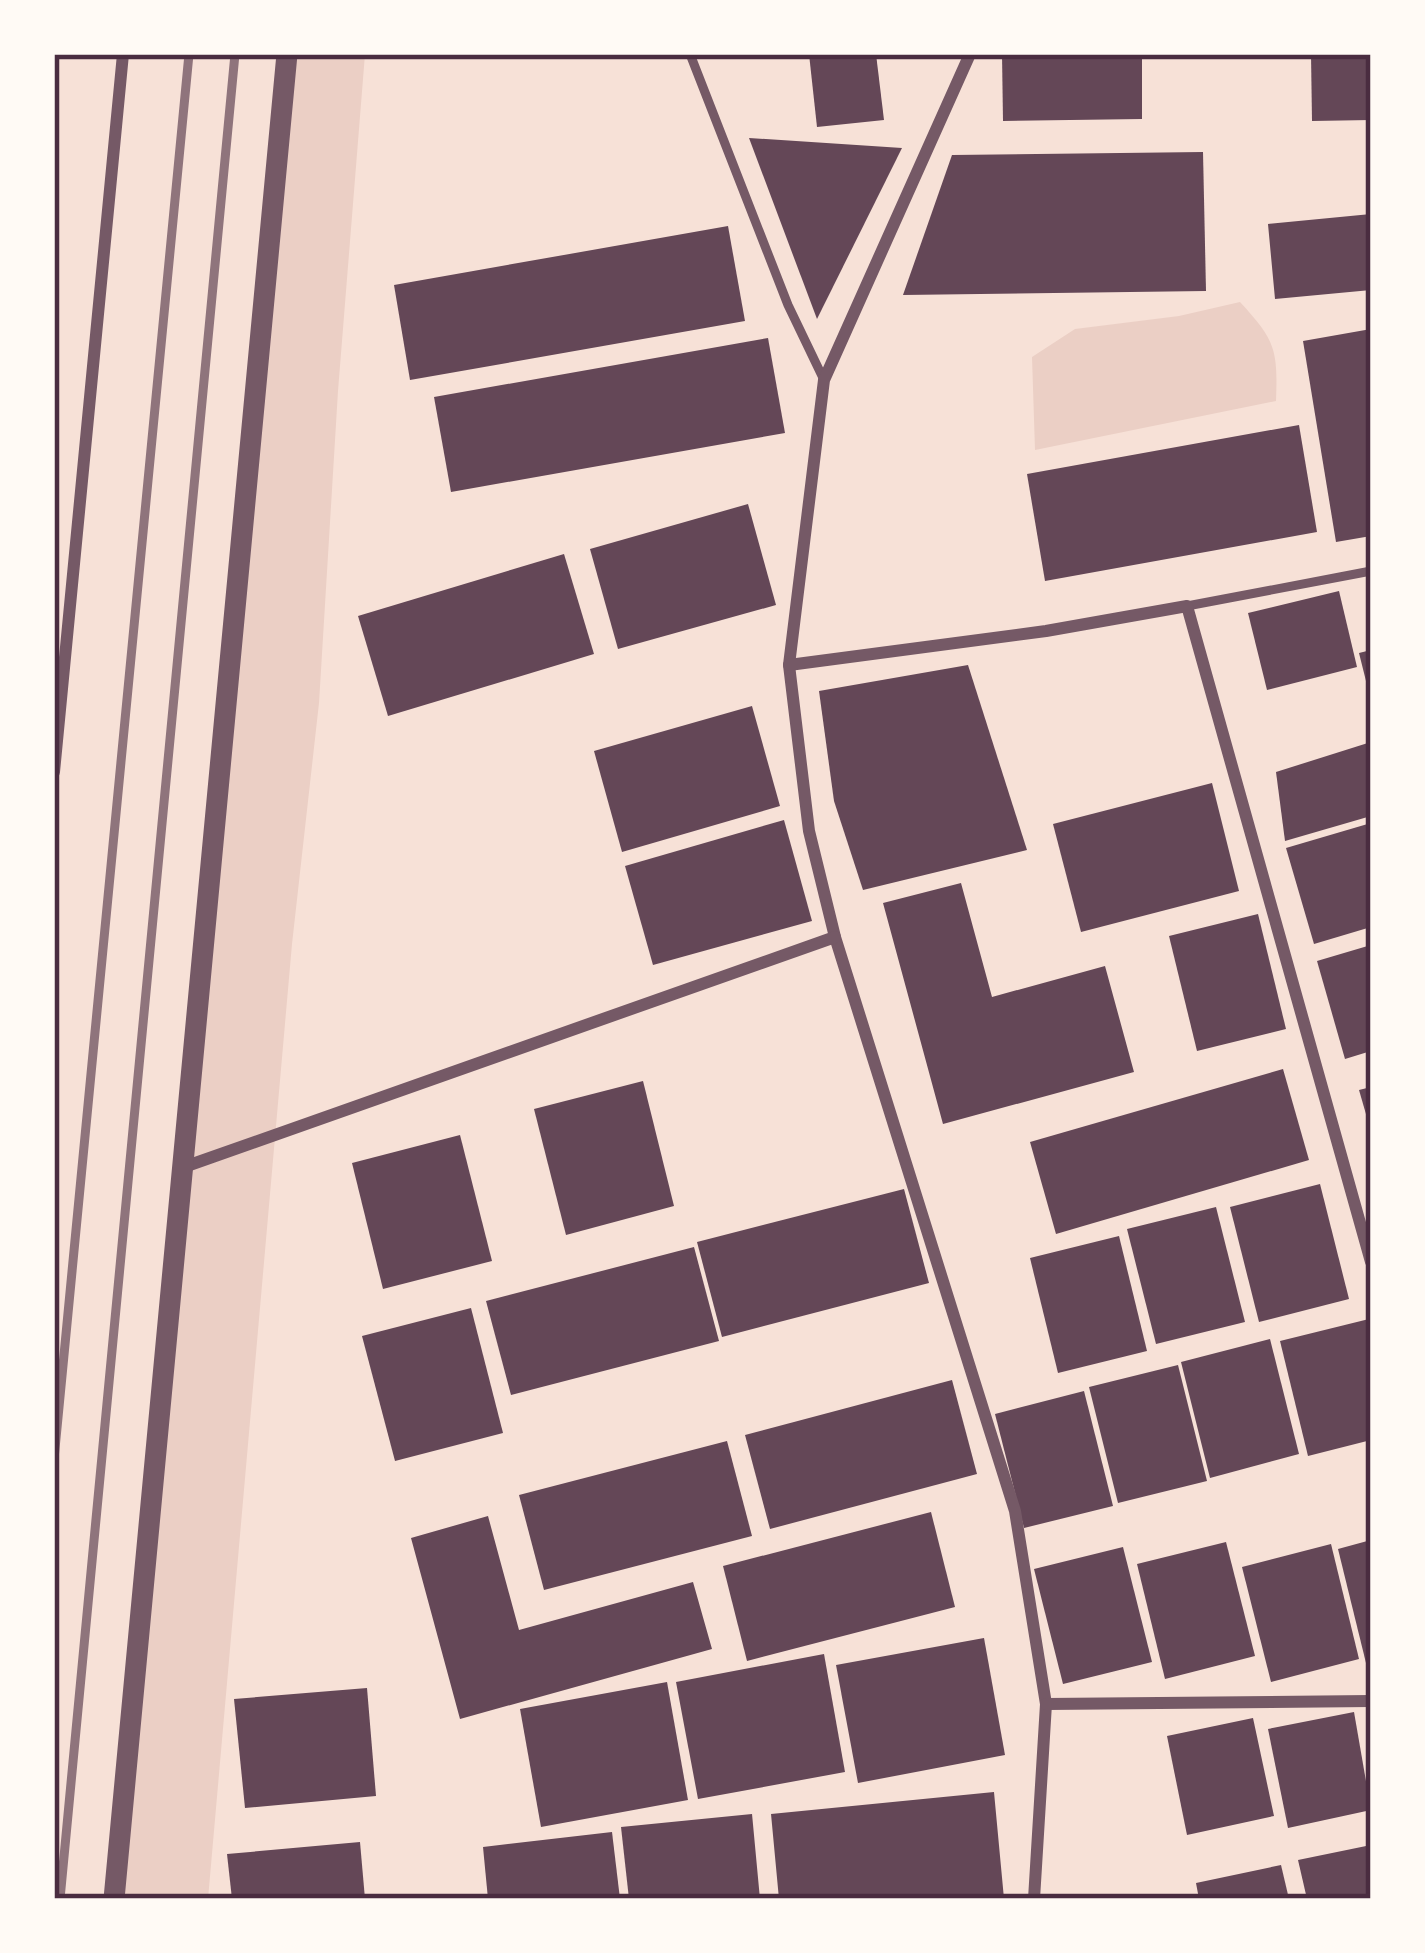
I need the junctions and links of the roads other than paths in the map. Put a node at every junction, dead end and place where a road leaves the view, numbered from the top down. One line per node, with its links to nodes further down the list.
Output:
1 (123, 54): 9 (street)
2 (287, 54): 11 (street)
3 (690, 54): 5 (lane)
4 (970, 54): 5 (street)
5 (824, 380): 8 (street)
6 (1371, 571): 7 (lane)
7 (1187, 606): 8 (street); 12 (street)
8 (788, 665): 10 (street)
9 (54, 772)
10 (835, 937): 11 (street); 15 (street)
11 (184, 1168): 16 (street)
12 (1367, 1231): 13 (street)
13 (1371, 1262)
14 (1371, 1701): 15 (street)
15 (1046, 1704): 17 (street)
16 (114, 1899)
17 (1034, 1899)

